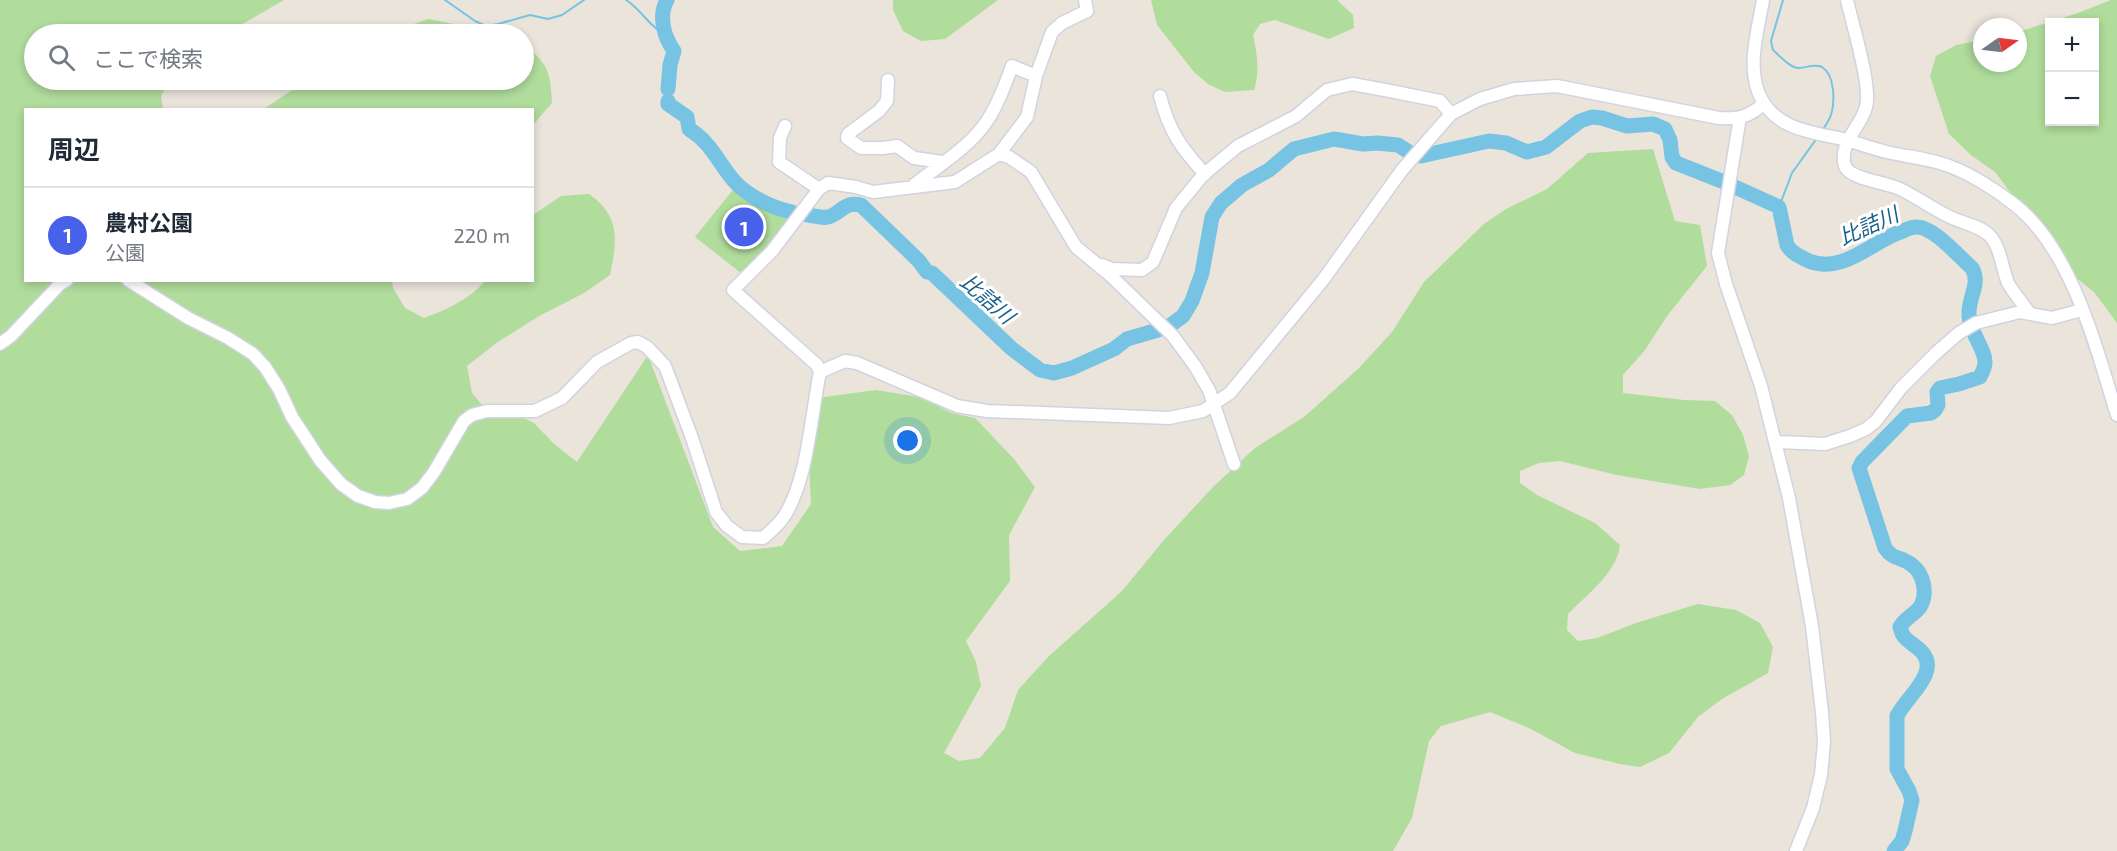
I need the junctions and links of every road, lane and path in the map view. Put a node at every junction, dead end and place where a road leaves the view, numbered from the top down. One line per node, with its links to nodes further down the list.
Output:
1 (1085, 0): 4 (street)
2 (1763, 0): 7 (street)
3 (1847, 0): 11 (street)
4 (1036, 76): 12 (street); 13 (street)
5 (888, 81): 13 (street)
6 (1160, 96): 14 (street)
7 (1764, 103): 9 (street); 11 (street)
8 (1451, 114): 9 (street); 14 (street); 24 (street)
9 (1740, 117): 26 (street)
10 (785, 126): 16 (street)
11 (1847, 140): 20 (street); 21 (street)
12 (999, 154): 15 (street); 17 (street)
13 (942, 162): 15 (street)
14 (1204, 174): 17 (street)
15 (913, 186): 16 (street)
16 (819, 189): 23 (street)
17 (1095, 262): 24 (street)
18 (63, 282): 22 (street)
19 (131, 282): 23 (street)
20 (2082, 310): 21 (street); 25 (street)
21 (2029, 313): 26 (street)
22 (0, 344)
23 (820, 372): 24 (street)
24 (1213, 404): 27 (street)
25 (2117, 415)
26 (1776, 442): 28 (street)
27 (1234, 464)
28 (1796, 851)

